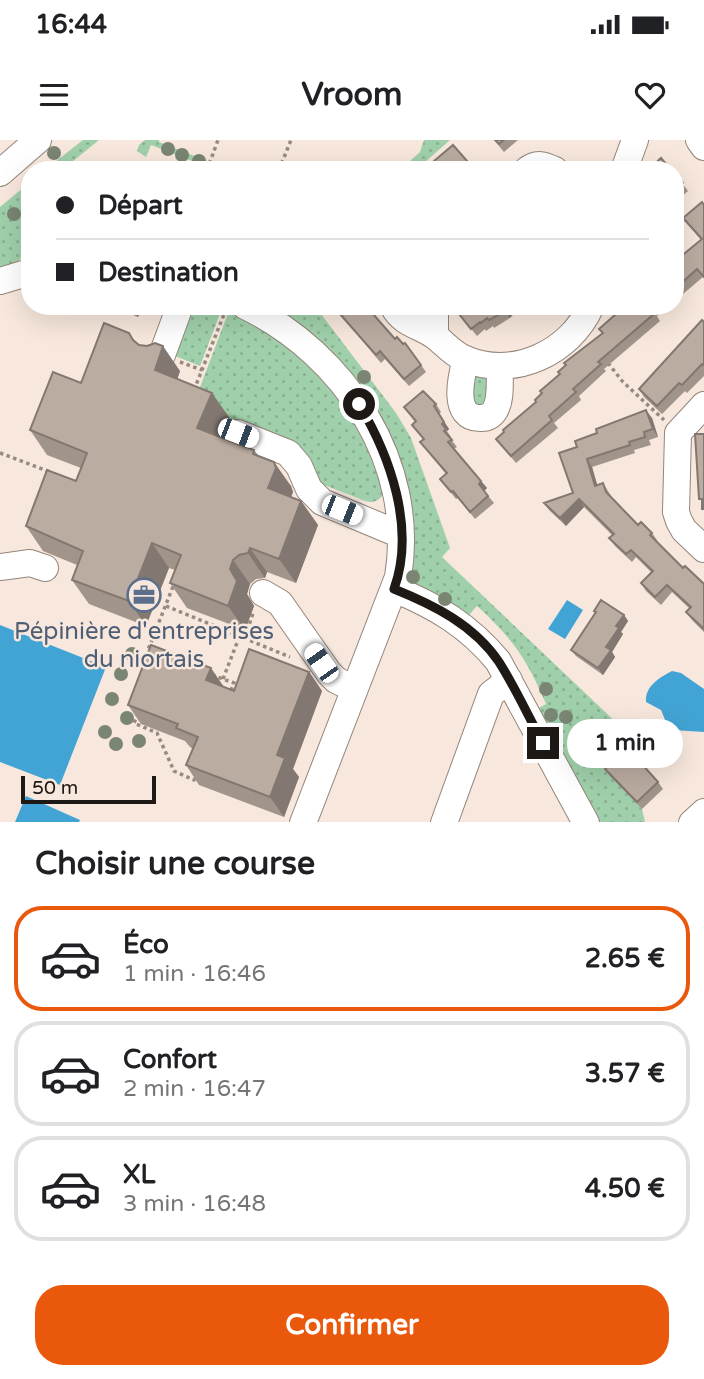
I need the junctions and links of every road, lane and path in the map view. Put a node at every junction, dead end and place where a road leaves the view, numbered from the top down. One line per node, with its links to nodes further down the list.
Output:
1 (38, 140): 10 (street)
2 (218, 140): 7 (path)
3 (291, 140): 8 (path)
4 (635, 140): 9 (street)
5 (699, 140): 6 (street)
6 (704, 147)
7 (210, 161)
8 (283, 161)
9 (627, 161)
10 (0, 173)
11 (21, 275): 12 (street)
12 (0, 281)
13 (177, 315): 20 (street)
14 (224, 315): 24 (path)
15 (260, 315): 30 (street)
16 (398, 315): 19 (street)
17 (435, 315): 19 (street)
18 (586, 315): 23 (street)
19 (435, 336): 21 (street)
20 (162, 355)
21 (466, 359): 23 (street); 23 (street)
22 (605, 360): 27 (path)
23 (500, 366)
24 (194, 391)
25 (704, 405): 27 (street)
26 (238, 433): 30 (street)
27 (678, 433): 31 (street)
28 (0, 453): 29 (path)
29 (62, 476)
30 (401, 534): 35 (street)
31 (704, 549)
32 (0, 567): 33 (street)
33 (45, 568)
34 (177, 576): 37 (path)
35 (394, 589): 43 (street); 44 (street)
36 (263, 593): 44 (street)
37 (166, 606): 38 (path); 39 (path)
38 (240, 635): 40 (path); 42 (path)
39 (159, 655)
40 (292, 657)
41 (210, 674): 42 (path)
42 (223, 679): 45 (path)
43 (509, 680): 50 (street); 51 (street)
44 (354, 689): 49 (street)
45 (226, 702)
46 (138, 712): 47 (path)
47 (199, 766)
48 (704, 812): 52 (street)
49 (303, 822)
50 (444, 822)
51 (586, 822)
52 (692, 822)

